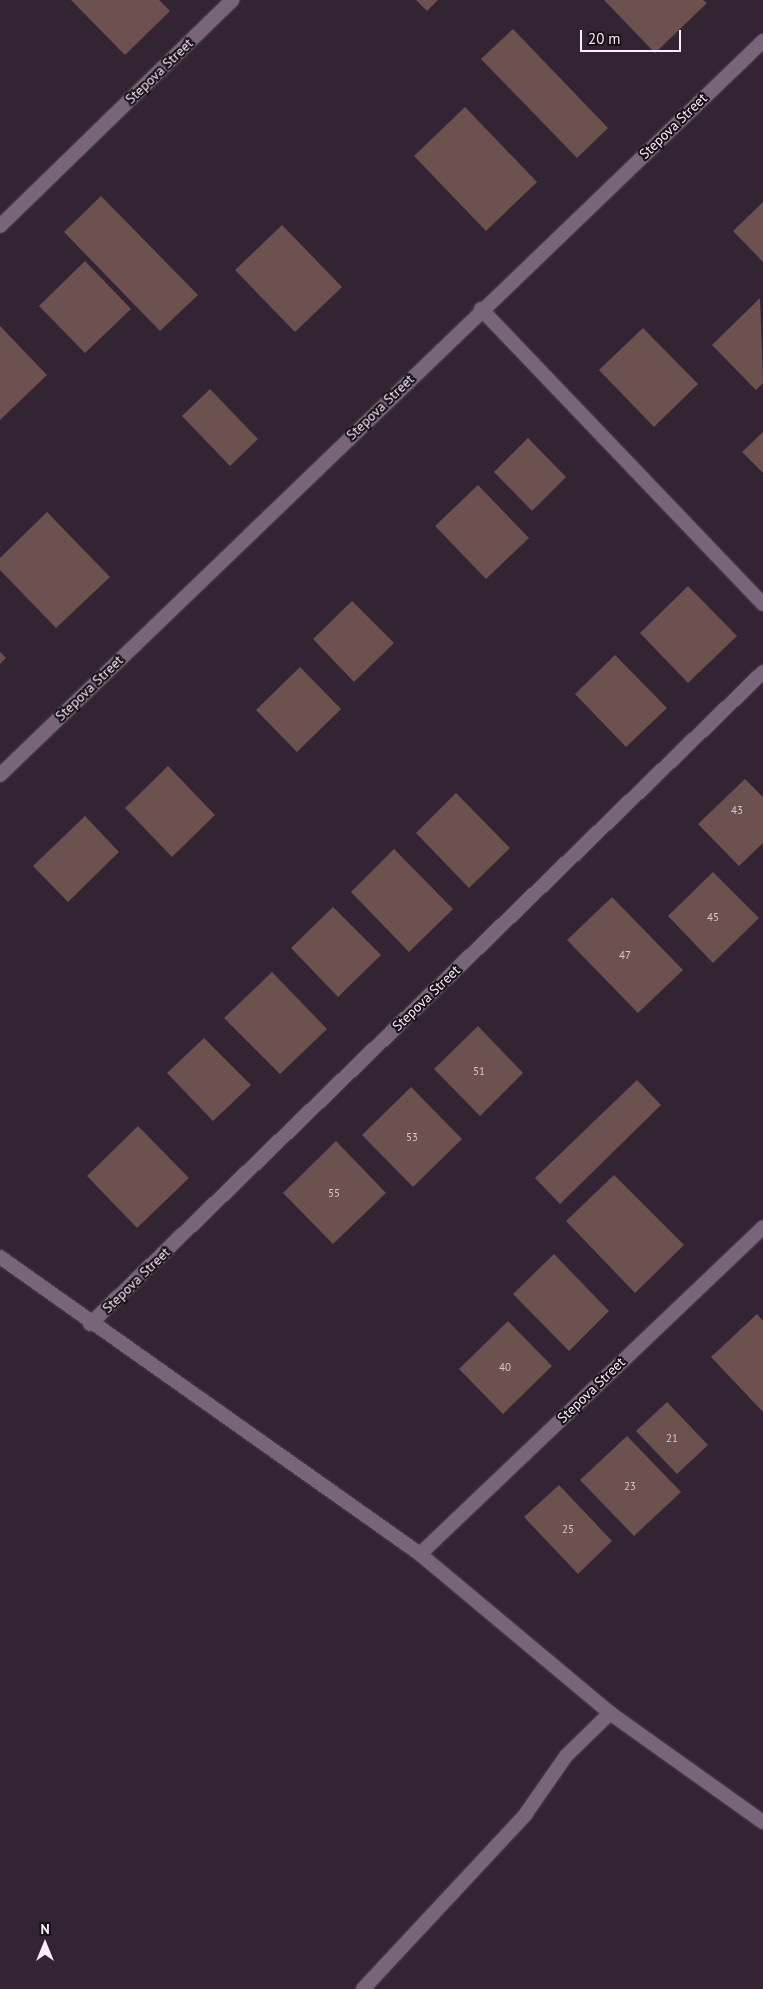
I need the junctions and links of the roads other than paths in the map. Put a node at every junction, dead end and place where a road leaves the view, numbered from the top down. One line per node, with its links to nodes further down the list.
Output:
1 (232, 0): 3 (street, Stepova Street)
2 (763, 41): 4 (street, Stepova Street)
3 (0, 226)
4 (481, 309): 5 (street); 7 (street, Stepova Street)
5 (763, 604)
6 (763, 672): 10 (street, Stepova Street)
7 (0, 775)
8 (763, 1227): 11 (street, Stepova Street)
9 (0, 1258): 10 (street)
10 (90, 1324): 11 (street)
11 (420, 1554): 12 (street)
12 (610, 1713): 13 (street); 14 (street)
13 (763, 1822)
14 (363, 1989)

